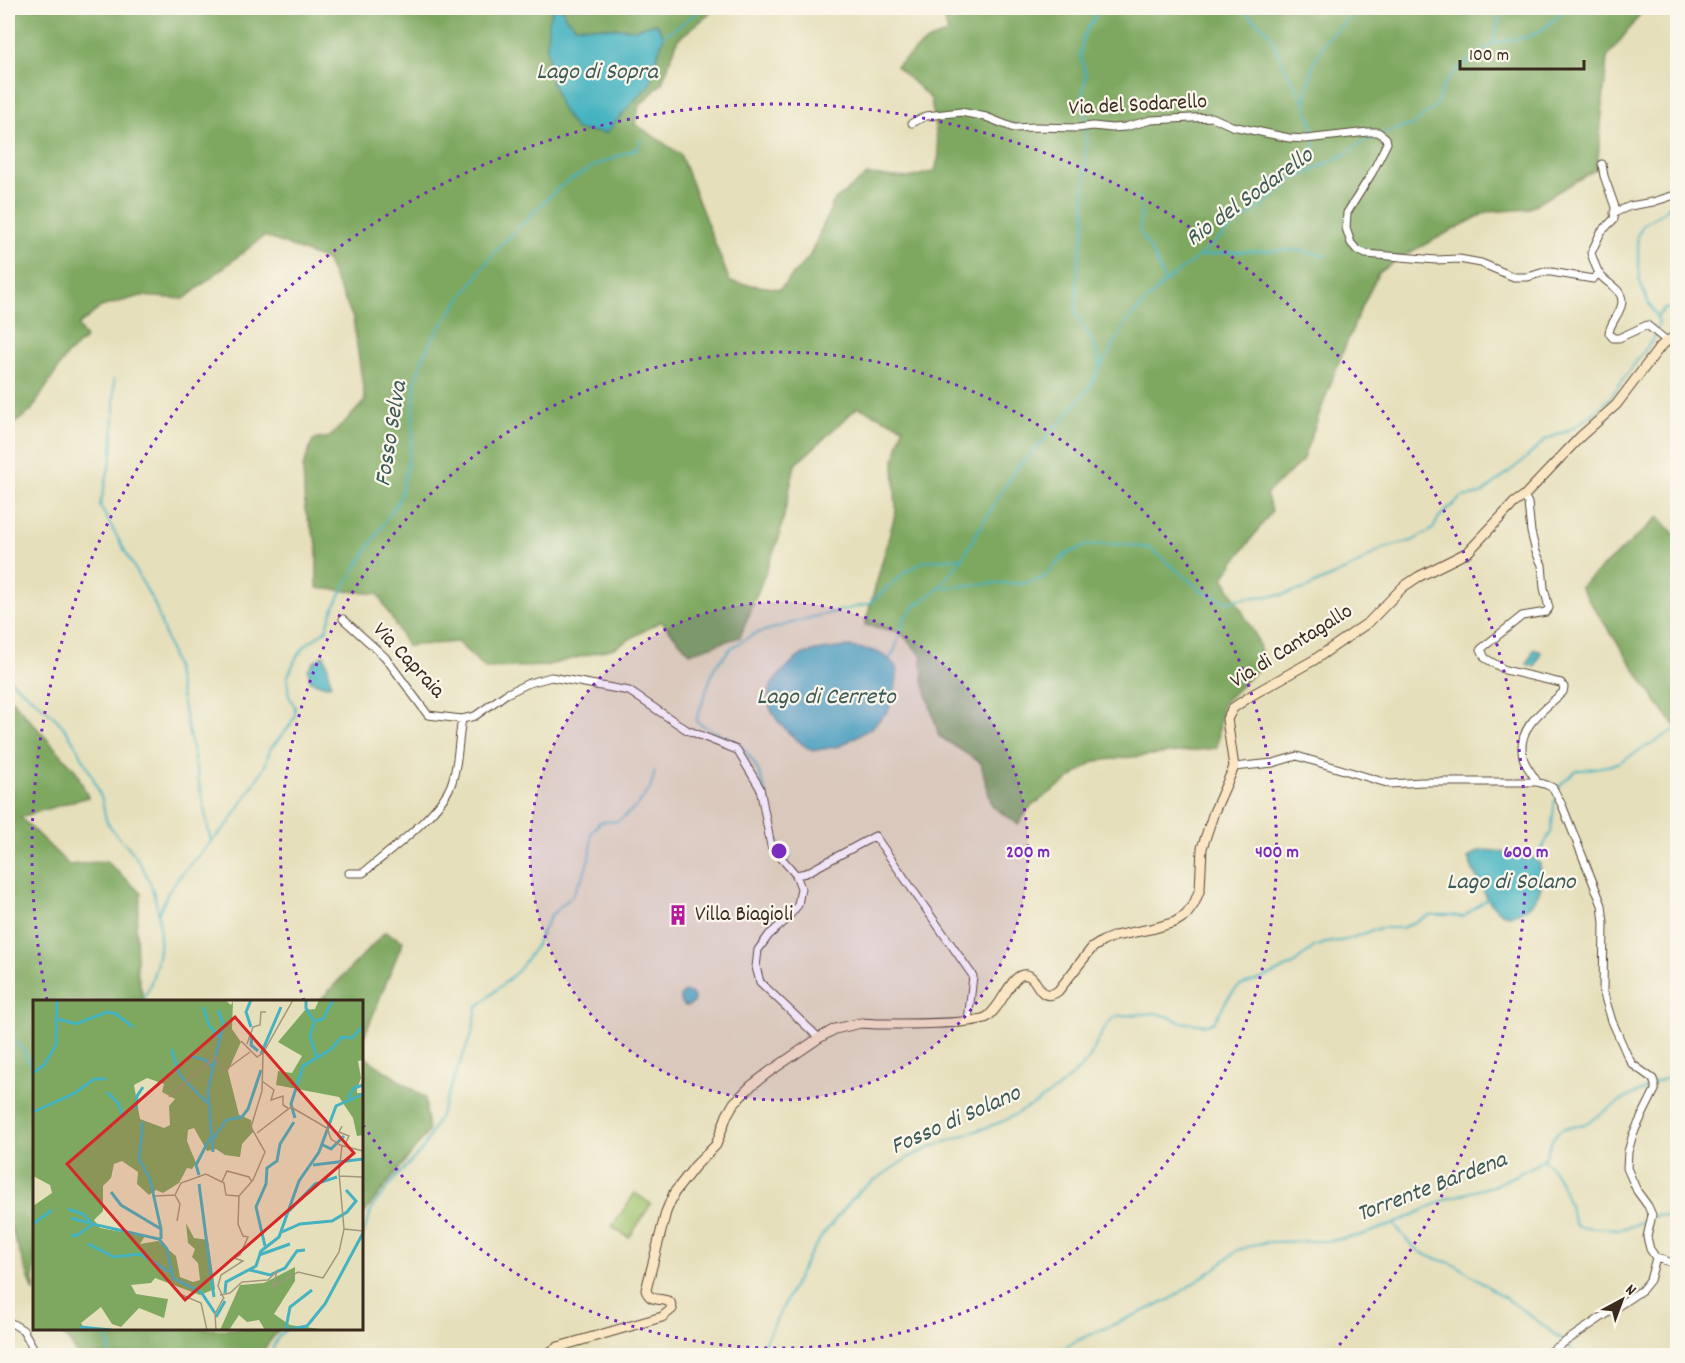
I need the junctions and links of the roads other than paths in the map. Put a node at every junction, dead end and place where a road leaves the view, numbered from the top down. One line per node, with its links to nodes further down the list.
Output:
1 (912, 123): 5 (street, Via del Sodarello)
2 (1602, 164): 4 (street)
3 (1677, 194): 4 (street)
4 (1614, 213): 5 (street)
5 (1599, 273): 7 (street)
6 (1677, 335): 7 (street, Via di Cantagallo)
7 (1663, 338): 8 (street, Via di Cantagallo)
8 (1524, 496): 11 (street, Via di Cantagallo); 12 (street)
9 (343, 619): 10 (street, Via Capraia)
10 (462, 719): 13 (street); 14 (street, Via Capraia)
11 (1234, 767): 12 (street); 15 (street)
12 (1537, 782): 17 (street)
13 (349, 873)
14 (796, 875): 15 (street); 16 (street)
15 (968, 1021): 16 (street)
16 (819, 1038): 21 (street)
17 (1656, 1258): 18 (street); 22 (street)
18 (1677, 1266)
19 (8, 1321): 20 (street)
20 (38, 1356)
21 (544, 1356)
22 (1544, 1356)

